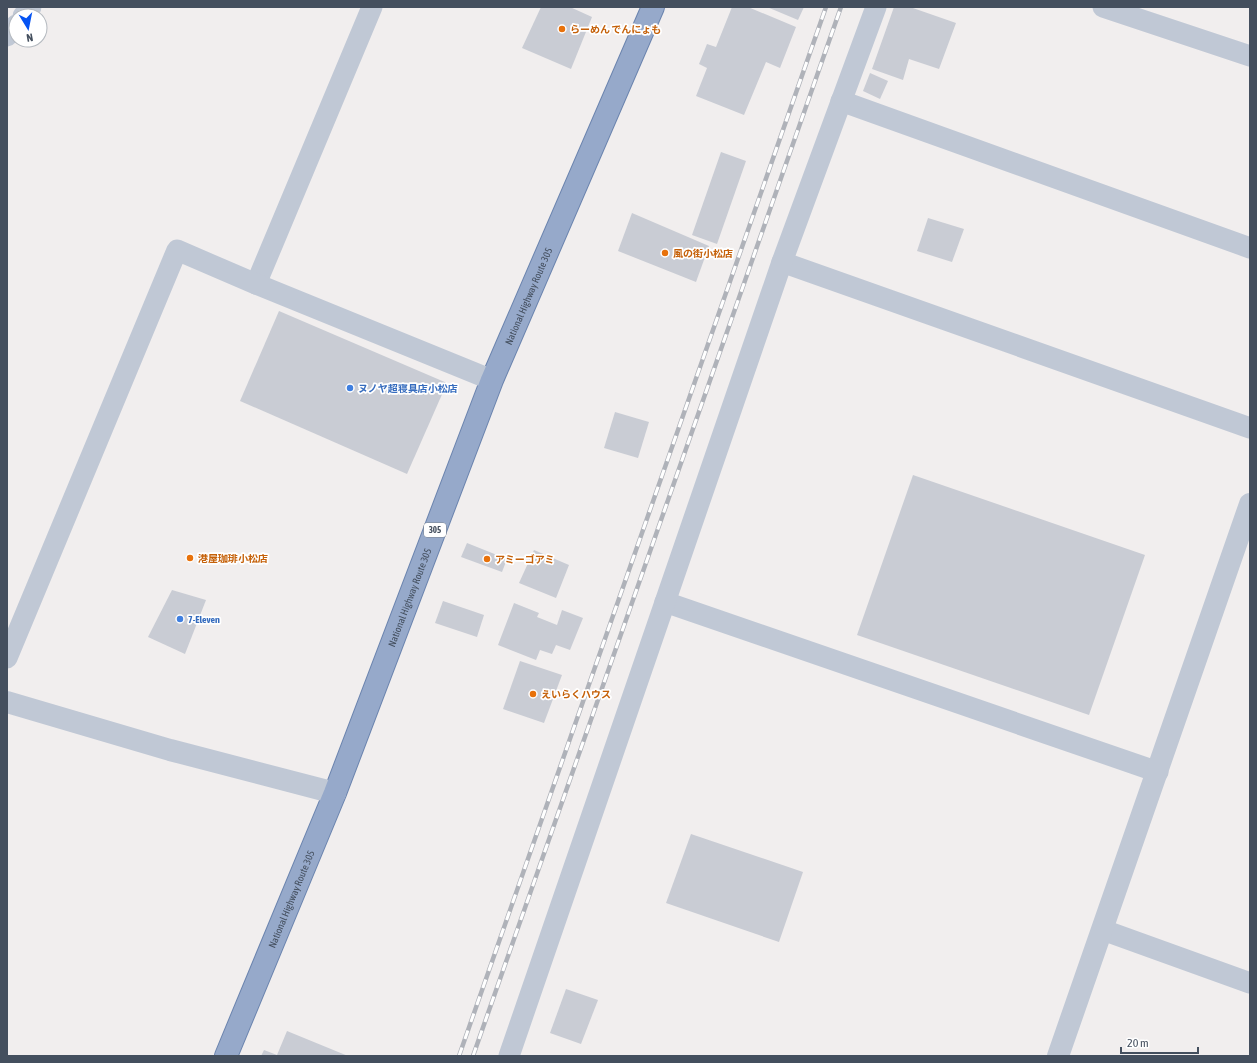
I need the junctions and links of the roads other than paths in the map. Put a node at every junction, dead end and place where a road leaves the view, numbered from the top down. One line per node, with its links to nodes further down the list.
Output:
1 (372, 7): 9 (street)
2 (652, 7): 10 (highway, National Highway Route 305 / 305)
3 (876, 7): 6 (street)
4 (1103, 7): 5 (street)
5 (1250, 56)
6 (841, 101): 7 (street); 8 (street)
7 (1250, 248)
8 (782, 262): 11 (street); 13 (street)
9 (256, 284): 10 (street); 14 (street)
10 (492, 380): 17 (highway, National Highway Route 305 / 305)
11 (1250, 428)
12 (1250, 504): 16 (street)
13 (665, 602): 16 (street); 21 (street)
14 (7, 658)
15 (7, 702): 17 (street)
16 (1158, 772): 18 (street)
17 (335, 793): 20 (highway, National Highway Route 305 / 305)
18 (1102, 930): 19 (street); 22 (street)
19 (1250, 984)
20 (226, 1056)
21 (509, 1056)
22 (1058, 1056)

